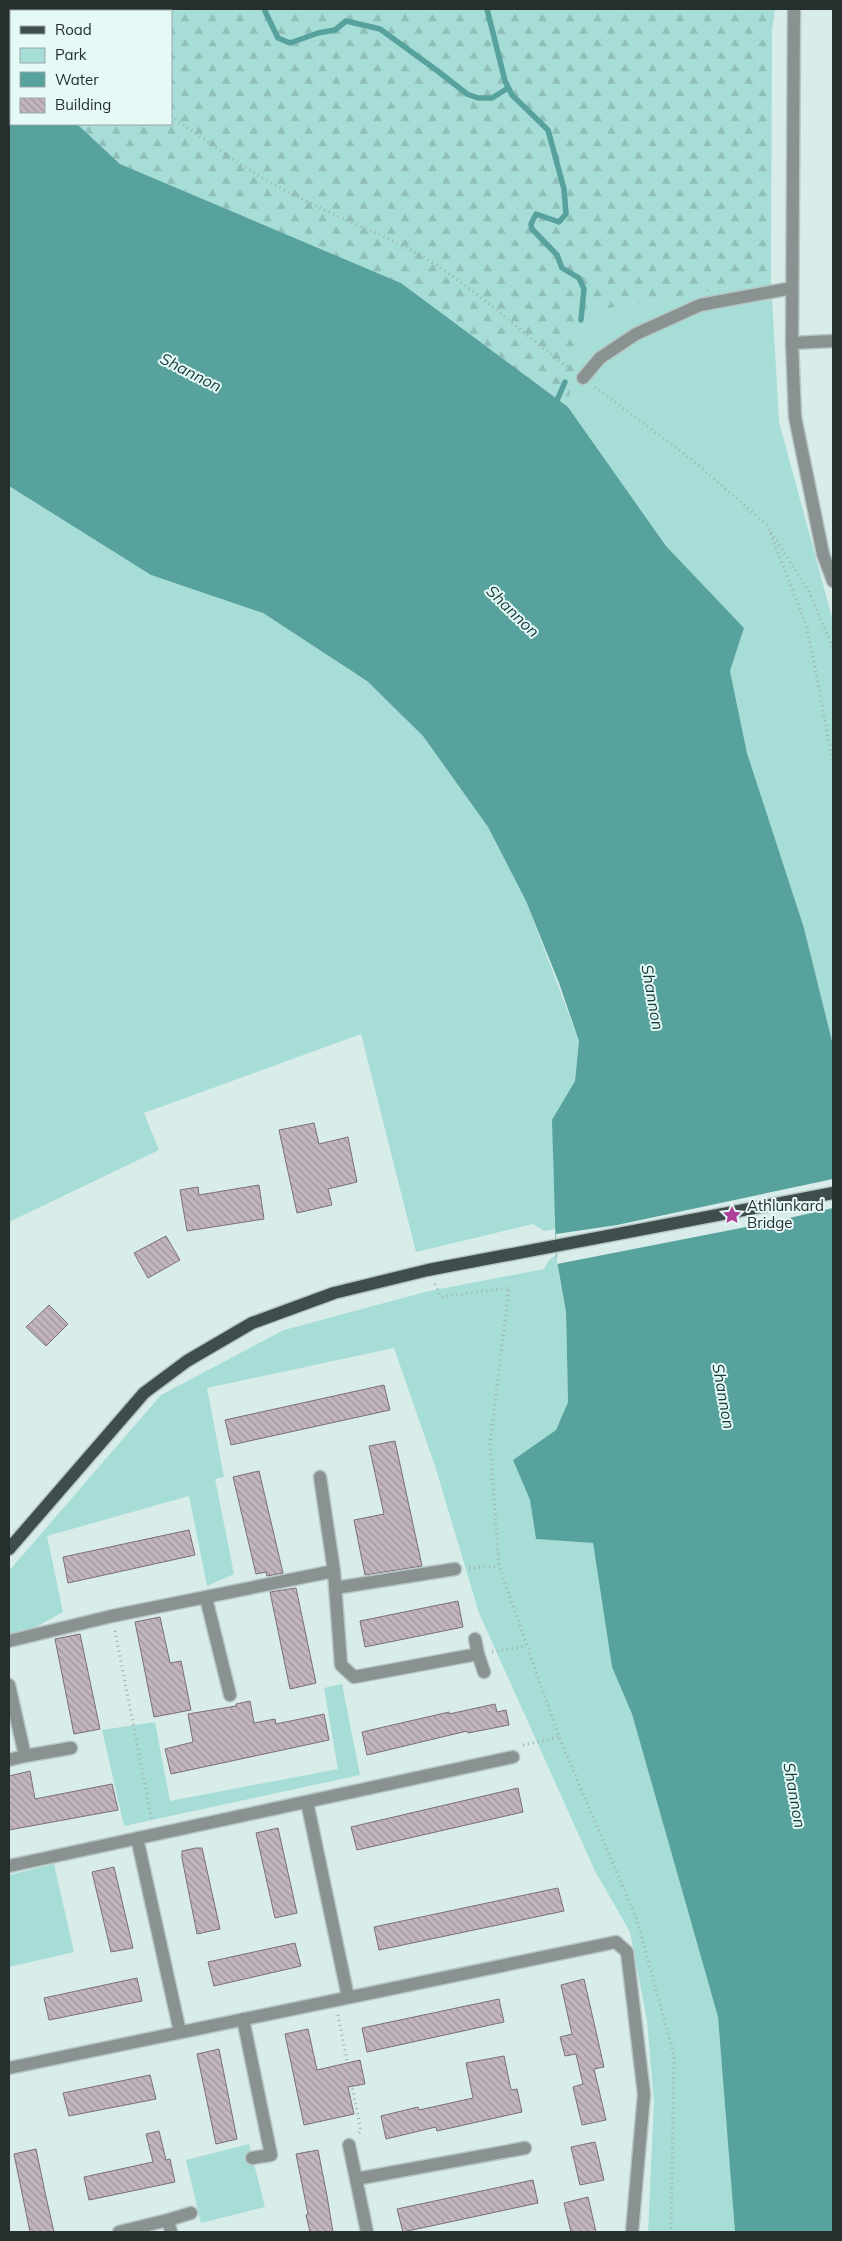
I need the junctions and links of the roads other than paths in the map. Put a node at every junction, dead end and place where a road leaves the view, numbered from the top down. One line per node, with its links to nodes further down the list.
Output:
1 (794, 9): 2 (street)
2 (792, 288): 4 (street); 5 (street)
3 (833, 341): 4 (street)
4 (792, 343): 6 (street)
5 (583, 378)
6 (833, 581)
7 (833, 1193): 9 (main road)
8 (320, 1477): 11 (street)
9 (9, 1549)
10 (455, 1569): 12 (street)
11 (334, 1571): 12 (street); 13 (street)
12 (335, 1588): 16 (street)
13 (206, 1598): 15 (street); 19 (street)
14 (476, 1639): 16 (street)
15 (9, 1641)
16 (478, 1654): 17 (street)
17 (484, 1672)
18 (9, 1685): 21 (street)
19 (230, 1695)
20 (71, 1748): 21 (street)
21 (24, 1756): 23 (street)
22 (513, 1757): 24 (street)
23 (9, 1760)
24 (307, 1802): 25 (street); 27 (street)
25 (137, 1838): 26 (street); 29 (street)
26 (9, 1866)
27 (348, 1997): 28 (street); 39 (street)
28 (243, 2019): 29 (street); 33 (street)
29 (180, 2032): 30 (street)
30 (9, 2068)
31 (349, 2145): 34 (street)
32 (525, 2148): 34 (street)
33 (252, 2158)
34 (356, 2179): 38 (street)
35 (191, 2213): 36 (street)
36 (170, 2226): 37 (street)
37 (119, 2232)
38 (367, 2232)
39 (632, 2232)

